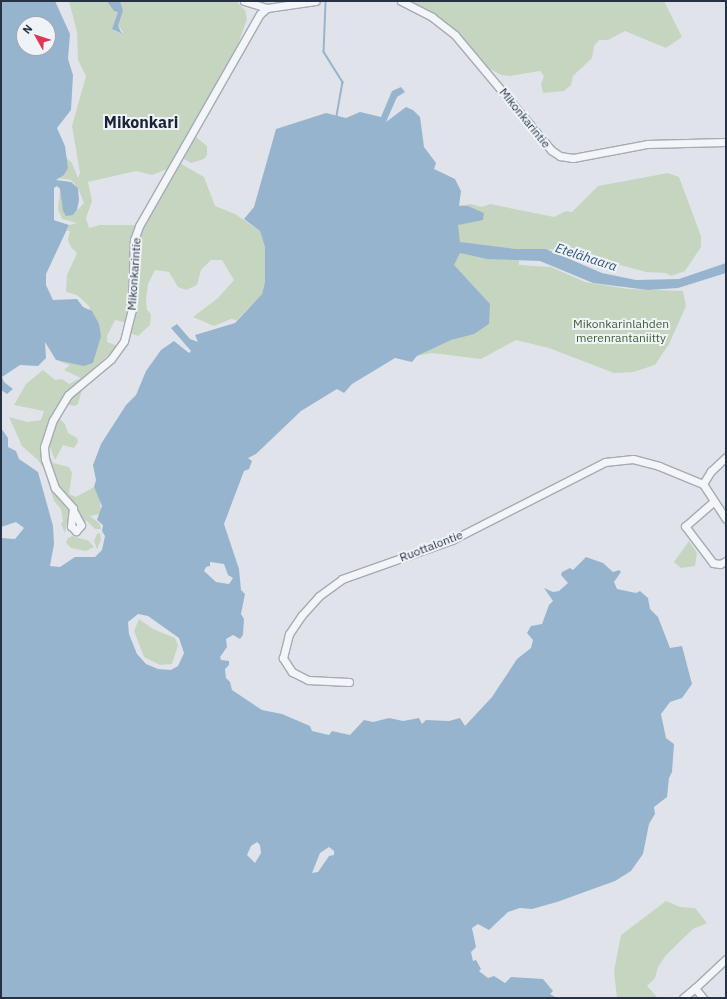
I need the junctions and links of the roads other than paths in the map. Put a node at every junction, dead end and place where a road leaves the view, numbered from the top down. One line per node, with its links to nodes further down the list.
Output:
1 (244, 1): 4 (street)
2 (315, 1): 4 (street)
3 (401, 1): 5 (street, Mikonkarintie)
4 (267, 8): 9 (street, Mikonkarintie)
5 (726, 142)
6 (726, 457): 7 (street)
7 (703, 484): 8 (street); 12 (street, Ruottalontie)
8 (713, 502): 10 (street); 11 (street)
9 (74, 512)
10 (726, 519)
11 (726, 561)
12 (349, 682)
13 (726, 959): 14 (street)
14 (695, 988): 15 (street); 16 (street)
15 (683, 998)
16 (703, 998)

